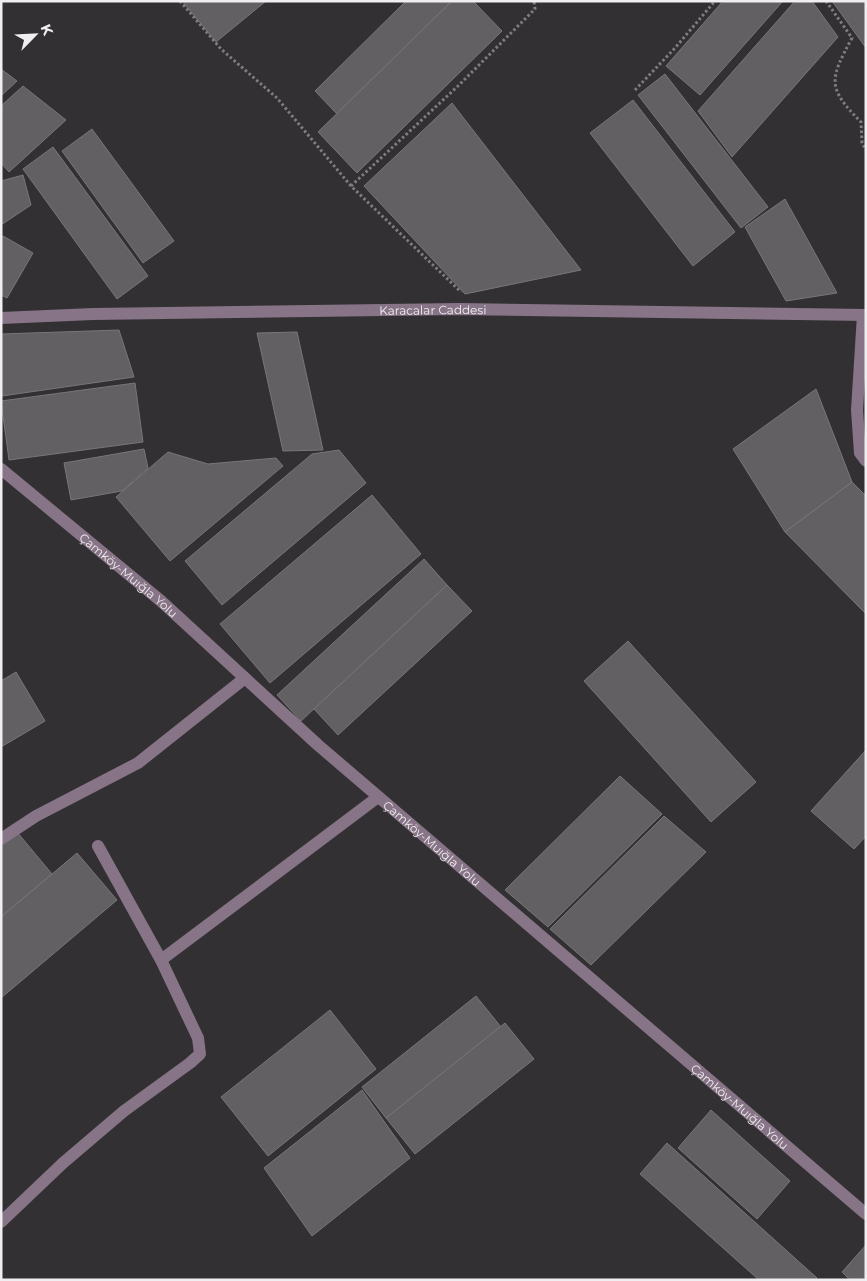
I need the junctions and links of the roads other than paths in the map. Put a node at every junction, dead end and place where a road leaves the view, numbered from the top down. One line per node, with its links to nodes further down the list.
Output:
1 (864, 315): 2 (street, Karacalar Caddesi); 3 (street)
2 (1, 318)
3 (866, 461)
4 (1, 469): 5 (street, Çamköy-Muığla Yolu)
5 (245, 678): 6 (street, Çamköy-Muığla Yolu); 7 (street)
6 (378, 797): 9 (street); 10 (street, Çamköy-Muığla Yolu)
7 (1, 839)
8 (98, 846): 9 (street)
9 (161, 960): 11 (street)
10 (866, 1214)
11 (1, 1222)

